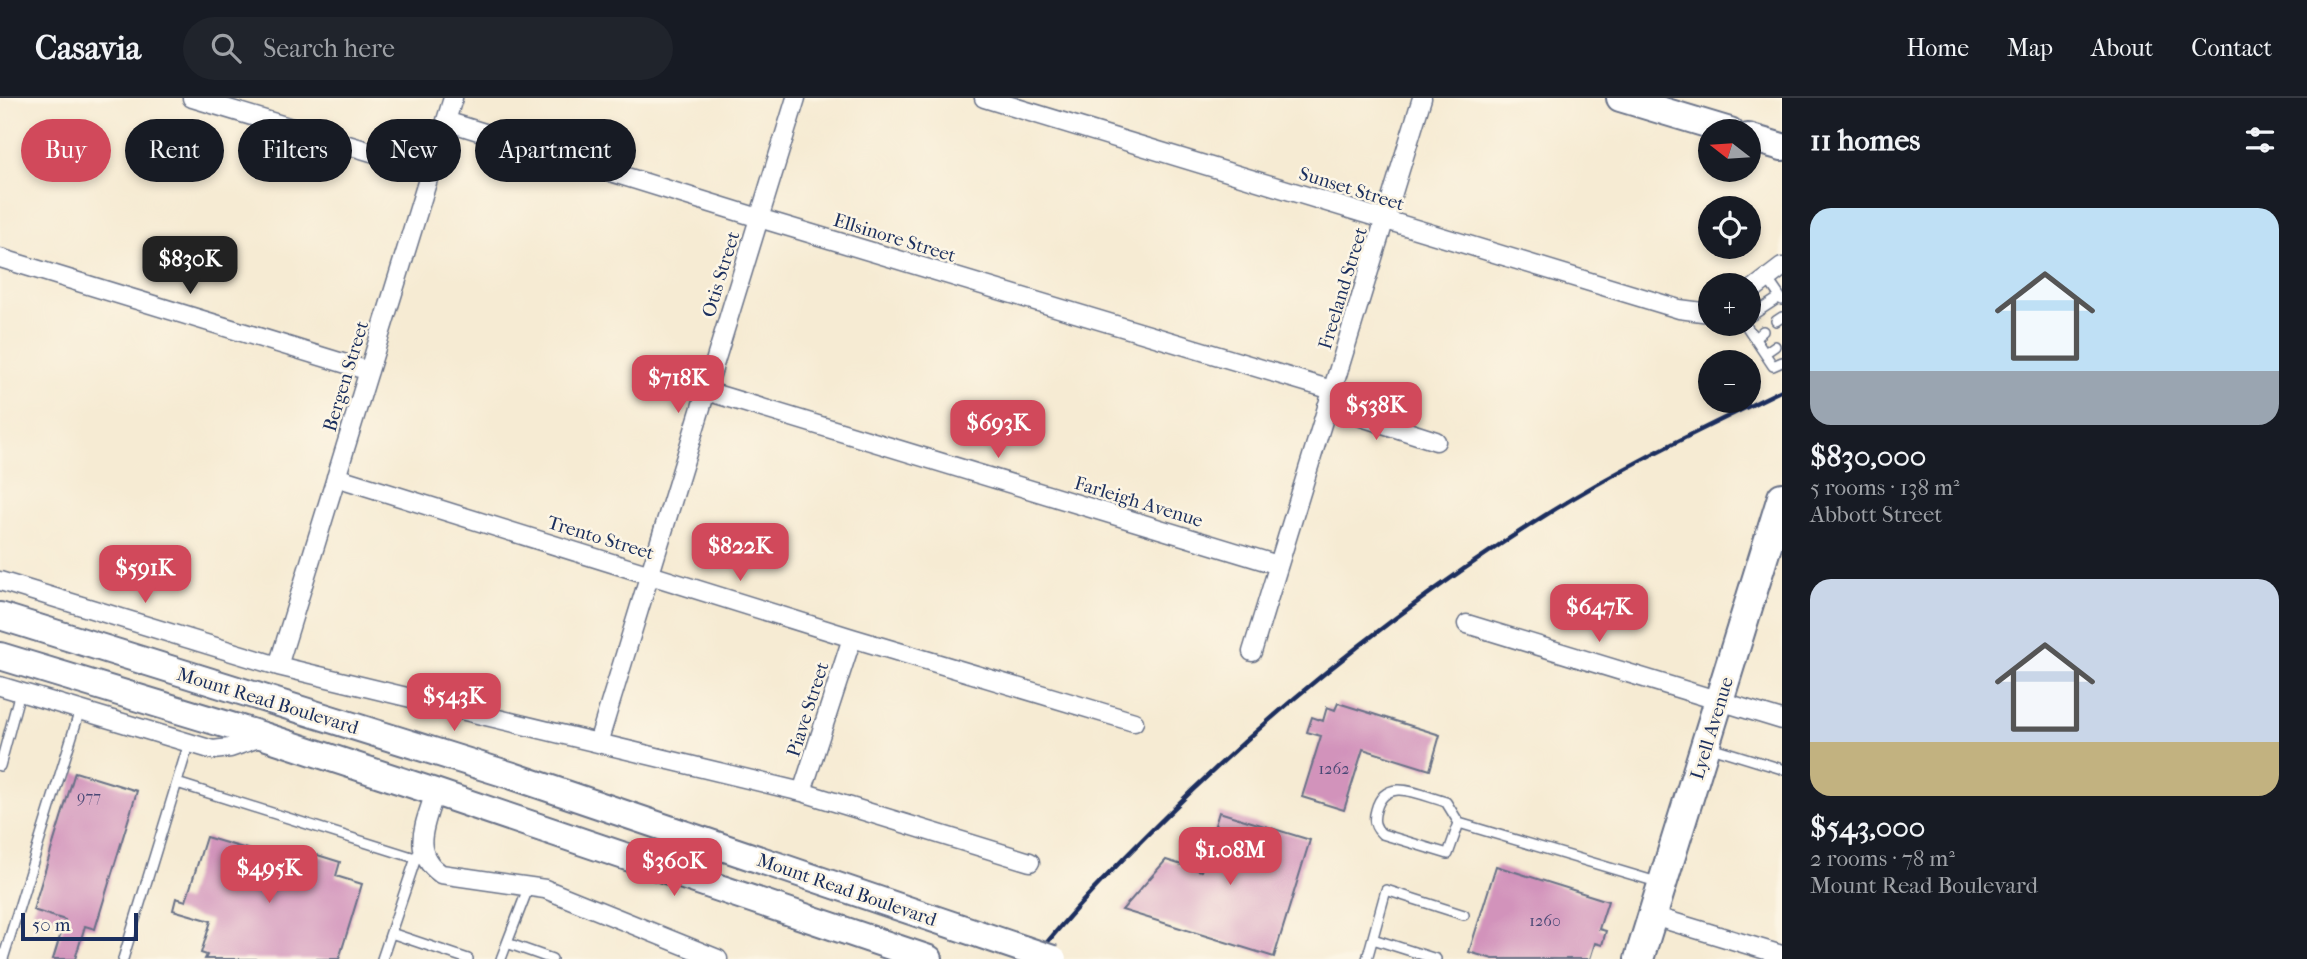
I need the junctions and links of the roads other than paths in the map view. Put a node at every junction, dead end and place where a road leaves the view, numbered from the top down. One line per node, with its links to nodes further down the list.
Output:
1 (192, 98): 13 (street)
2 (453, 98): 8 (street, Bergen Street)
3 (796, 98): 15 (street, Otis Street)
4 (984, 98): 16 (street, Sunset Street)
5 (1422, 98): 16 (street, Freeland Street)
6 (1620, 98): 7 (main road)
7 (1666, 105): 9 (main road)
8 (447, 119)
9 (1700, 119)
10 (461, 126): 15 (street, Ellsinore Street)
11 (1761, 141): 12 (main road)
12 (1782, 147)
13 (366, 151)
14 (426, 182): 27 (street, Bergen Street)
15 (759, 218): 28 (street, Otis Street); 29 (street, Ellsinore Street)
16 (1385, 220): 20 (street, Sunset Street); 29 (street, Freeland Street)
17 (0, 258): 27 (street)
18 (1775, 273): 19 (lane)
19 (1781, 299): 21 (lane)
20 (1698, 311)
21 (1761, 311)
22 (1763, 331): 23 (lane)
23 (1755, 338): 25 (lane)
24 (1775, 346): 25 (lane)
25 (1765, 353): 26 (lane)
26 (1782, 362)
27 (369, 371): 31 (street, Bergen Street)
28 (706, 391): 33 (street, Farleigh Avenue); 34 (street, Otis Street)
29 (1330, 398): 30 (street, Ellsinore Street); 33 (street, Freeland Street)
30 (1436, 441)
31 (336, 477): 34 (street, Trento Street); 41 (street, Bergen Street)
32 (1782, 497): 44 (main road, Lyell Avenue)
33 (1278, 565): 39 (street, Freeland Street)
34 (649, 575): 38 (street, Trento Street); 51 (street, Otis Street)
35 (0, 581): 41 (street, Mount Read Boulevard)
36 (0, 616): 48 (main road, Mount Read Boulevard)
37 (1467, 624): 44 (street)
38 (852, 638): 47 (street, Trento Street); 58 (street, Piave Street)
39 (1252, 652)
40 (0, 656): 49 (main road, Mount Read Boulevard)
41 (278, 666): 51 (street, Mount Read Boulevard)
42 (0, 686): 43 (street, Mount Read Boulevard)
43 (20, 692): 45 (street, Mount Read Boulevard); 53 (lane)
44 (1719, 701): 46 (street); 52 (main road, Lyell Avenue)
45 (80, 710): 50 (street, Mount Read Boulevard); 71 (lane)
46 (1782, 720)
47 (1134, 722)
48 (382, 735): 55 (main road, Mount Read Boulevard); 57 (main road)
49 (264, 736): 50 (street, Mount Read Boulevard); 57 (main road, Mount Read Boulevard)
50 (189, 743): 56 (lane)
51 (598, 743): 58 (street, Mount Read Boulevard)
52 (1705, 746): 54 (lane); 63 (main road, Lyell Avenue)
53 (0, 766)
54 (1782, 769)
55 (513, 776): 57 (main road); 79 (main road, Mount Read Boulevard, bridge)
56 (177, 783): 61 (lane); 72 (lane)
57 (435, 792): 60 (street); 78 (main road, Mount Read Boulevard)
58 (802, 792): 62 (street, Mount Read Boulevard)
59 (1459, 823): 59 (lane); 63 (lane)
60 (421, 840): 61 (lane); 64 (street)
61 (415, 858): 67 (lane)
62 (1030, 862)
63 (1662, 883): 66 (main road, Lyell Avenue)
64 (529, 885): 69 (lane); 77 (street)
65 (1464, 915): 68 (lane)
66 (1653, 916): 70 (street); 82 (main road, Lyell Avenue)
67 (391, 933): 73 (lane); 74 (lane)
68 (1373, 939): 80 (lane); 81 (lane)
69 (507, 943): 75 (lane); 76 (lane)
70 (1782, 955)
71 (3, 959)
72 (123, 959)
73 (382, 959)
74 (468, 959)
75 (500, 959)
76 (552, 959)
77 (719, 959)
78 (929, 959)
79 (1053, 959)
80 (1367, 959)
81 (1436, 959)
82 (1639, 959)

